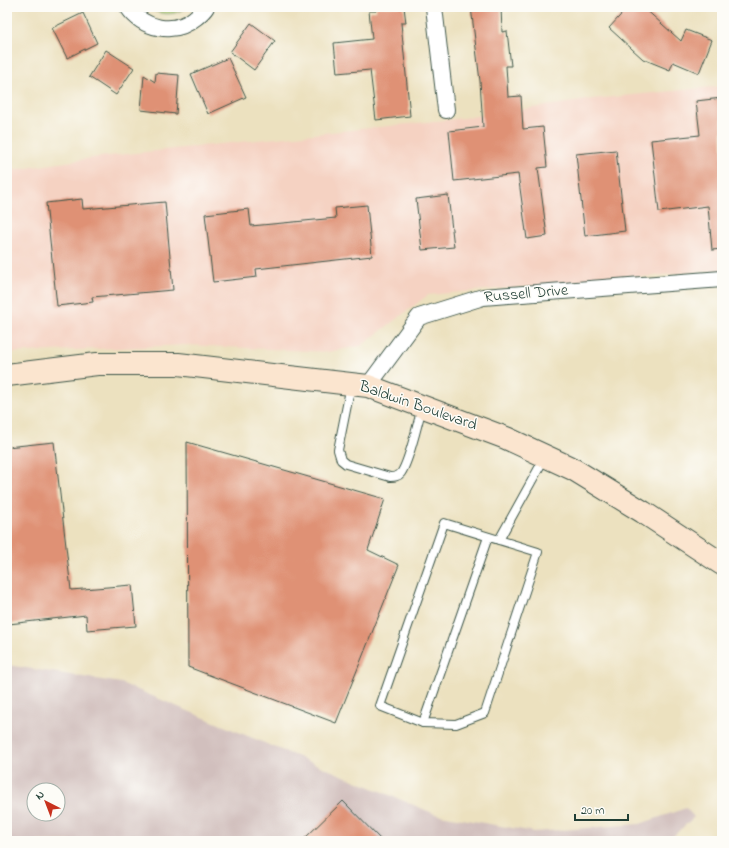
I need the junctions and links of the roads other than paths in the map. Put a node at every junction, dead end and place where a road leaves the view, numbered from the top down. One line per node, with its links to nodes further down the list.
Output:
1 (128, 7): 2 (street)
2 (206, 7)
3 (434, 7): 4 (street)
4 (446, 110)
5 (722, 279): 7 (street, Russell Drive)
6 (7, 375): 7 (main road, Baldwin Boulevard)
7 (360, 384): 8 (main road, Baldwin Boulevard); 8 (lane)
8 (422, 405): 9 (main road, Baldwin Boulevard)
9 (545, 456): 11 (lane); 12 (main road, Baldwin Boulevard)
10 (488, 537): 11 (lane); 13 (lane); 13 (lane)
11 (499, 540): 13 (lane)
12 (722, 564)
13 (423, 723)

